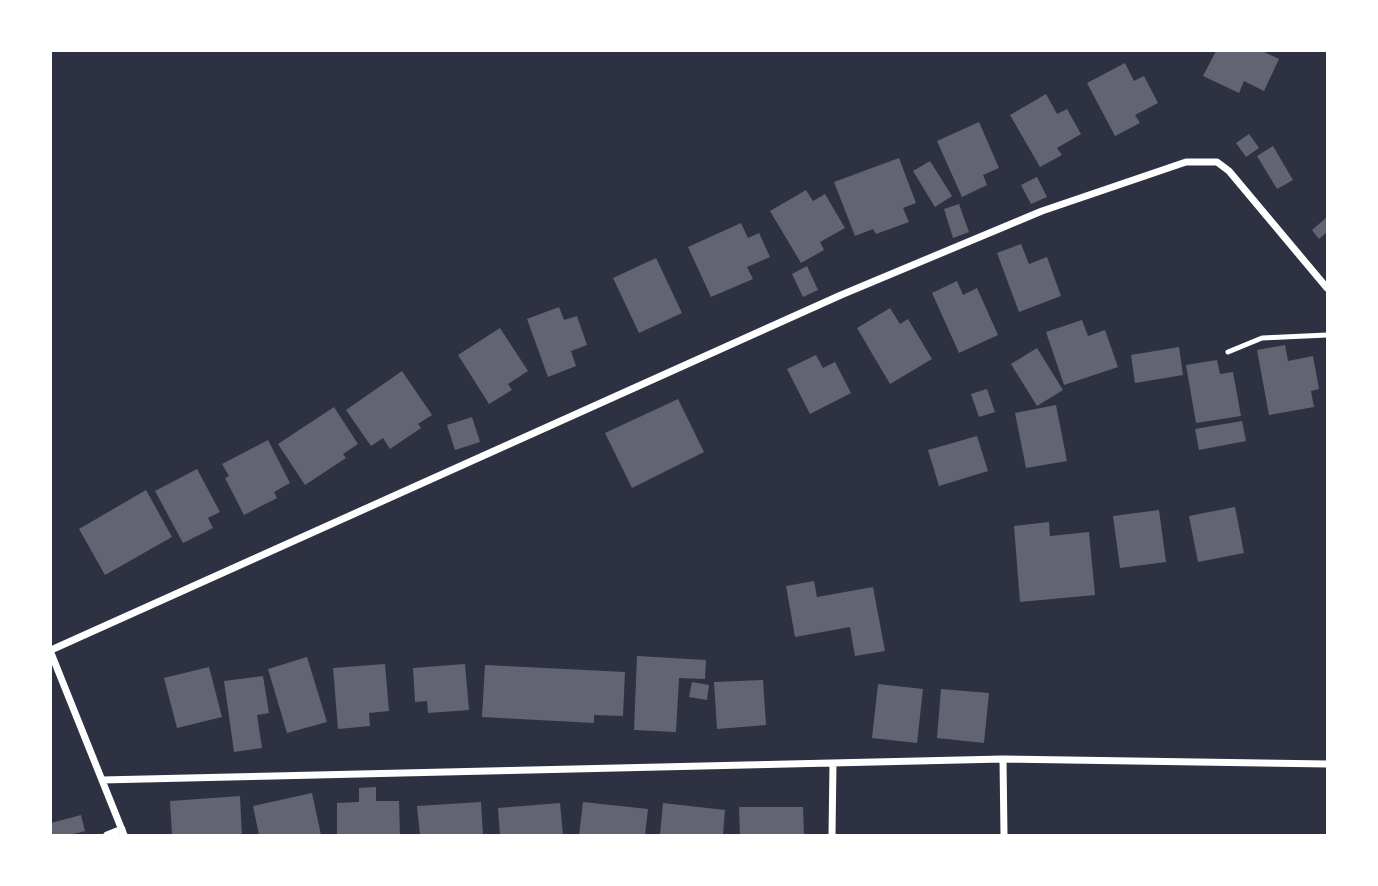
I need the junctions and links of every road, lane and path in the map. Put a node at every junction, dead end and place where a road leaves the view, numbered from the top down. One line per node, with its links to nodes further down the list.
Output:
1 (1327, 288): 4 (street)
2 (1327, 335): 3 (lane)
3 (1228, 352)
4 (51, 651): 8 (street)
5 (1003, 759): 6 (street); 7 (street); 12 (street)
6 (834, 763): 8 (street); 11 (street)
7 (1327, 764)
8 (102, 780): 9 (street)
9 (123, 832): 10 (street)
10 (107, 835)
11 (832, 835)
12 (1003, 835)

